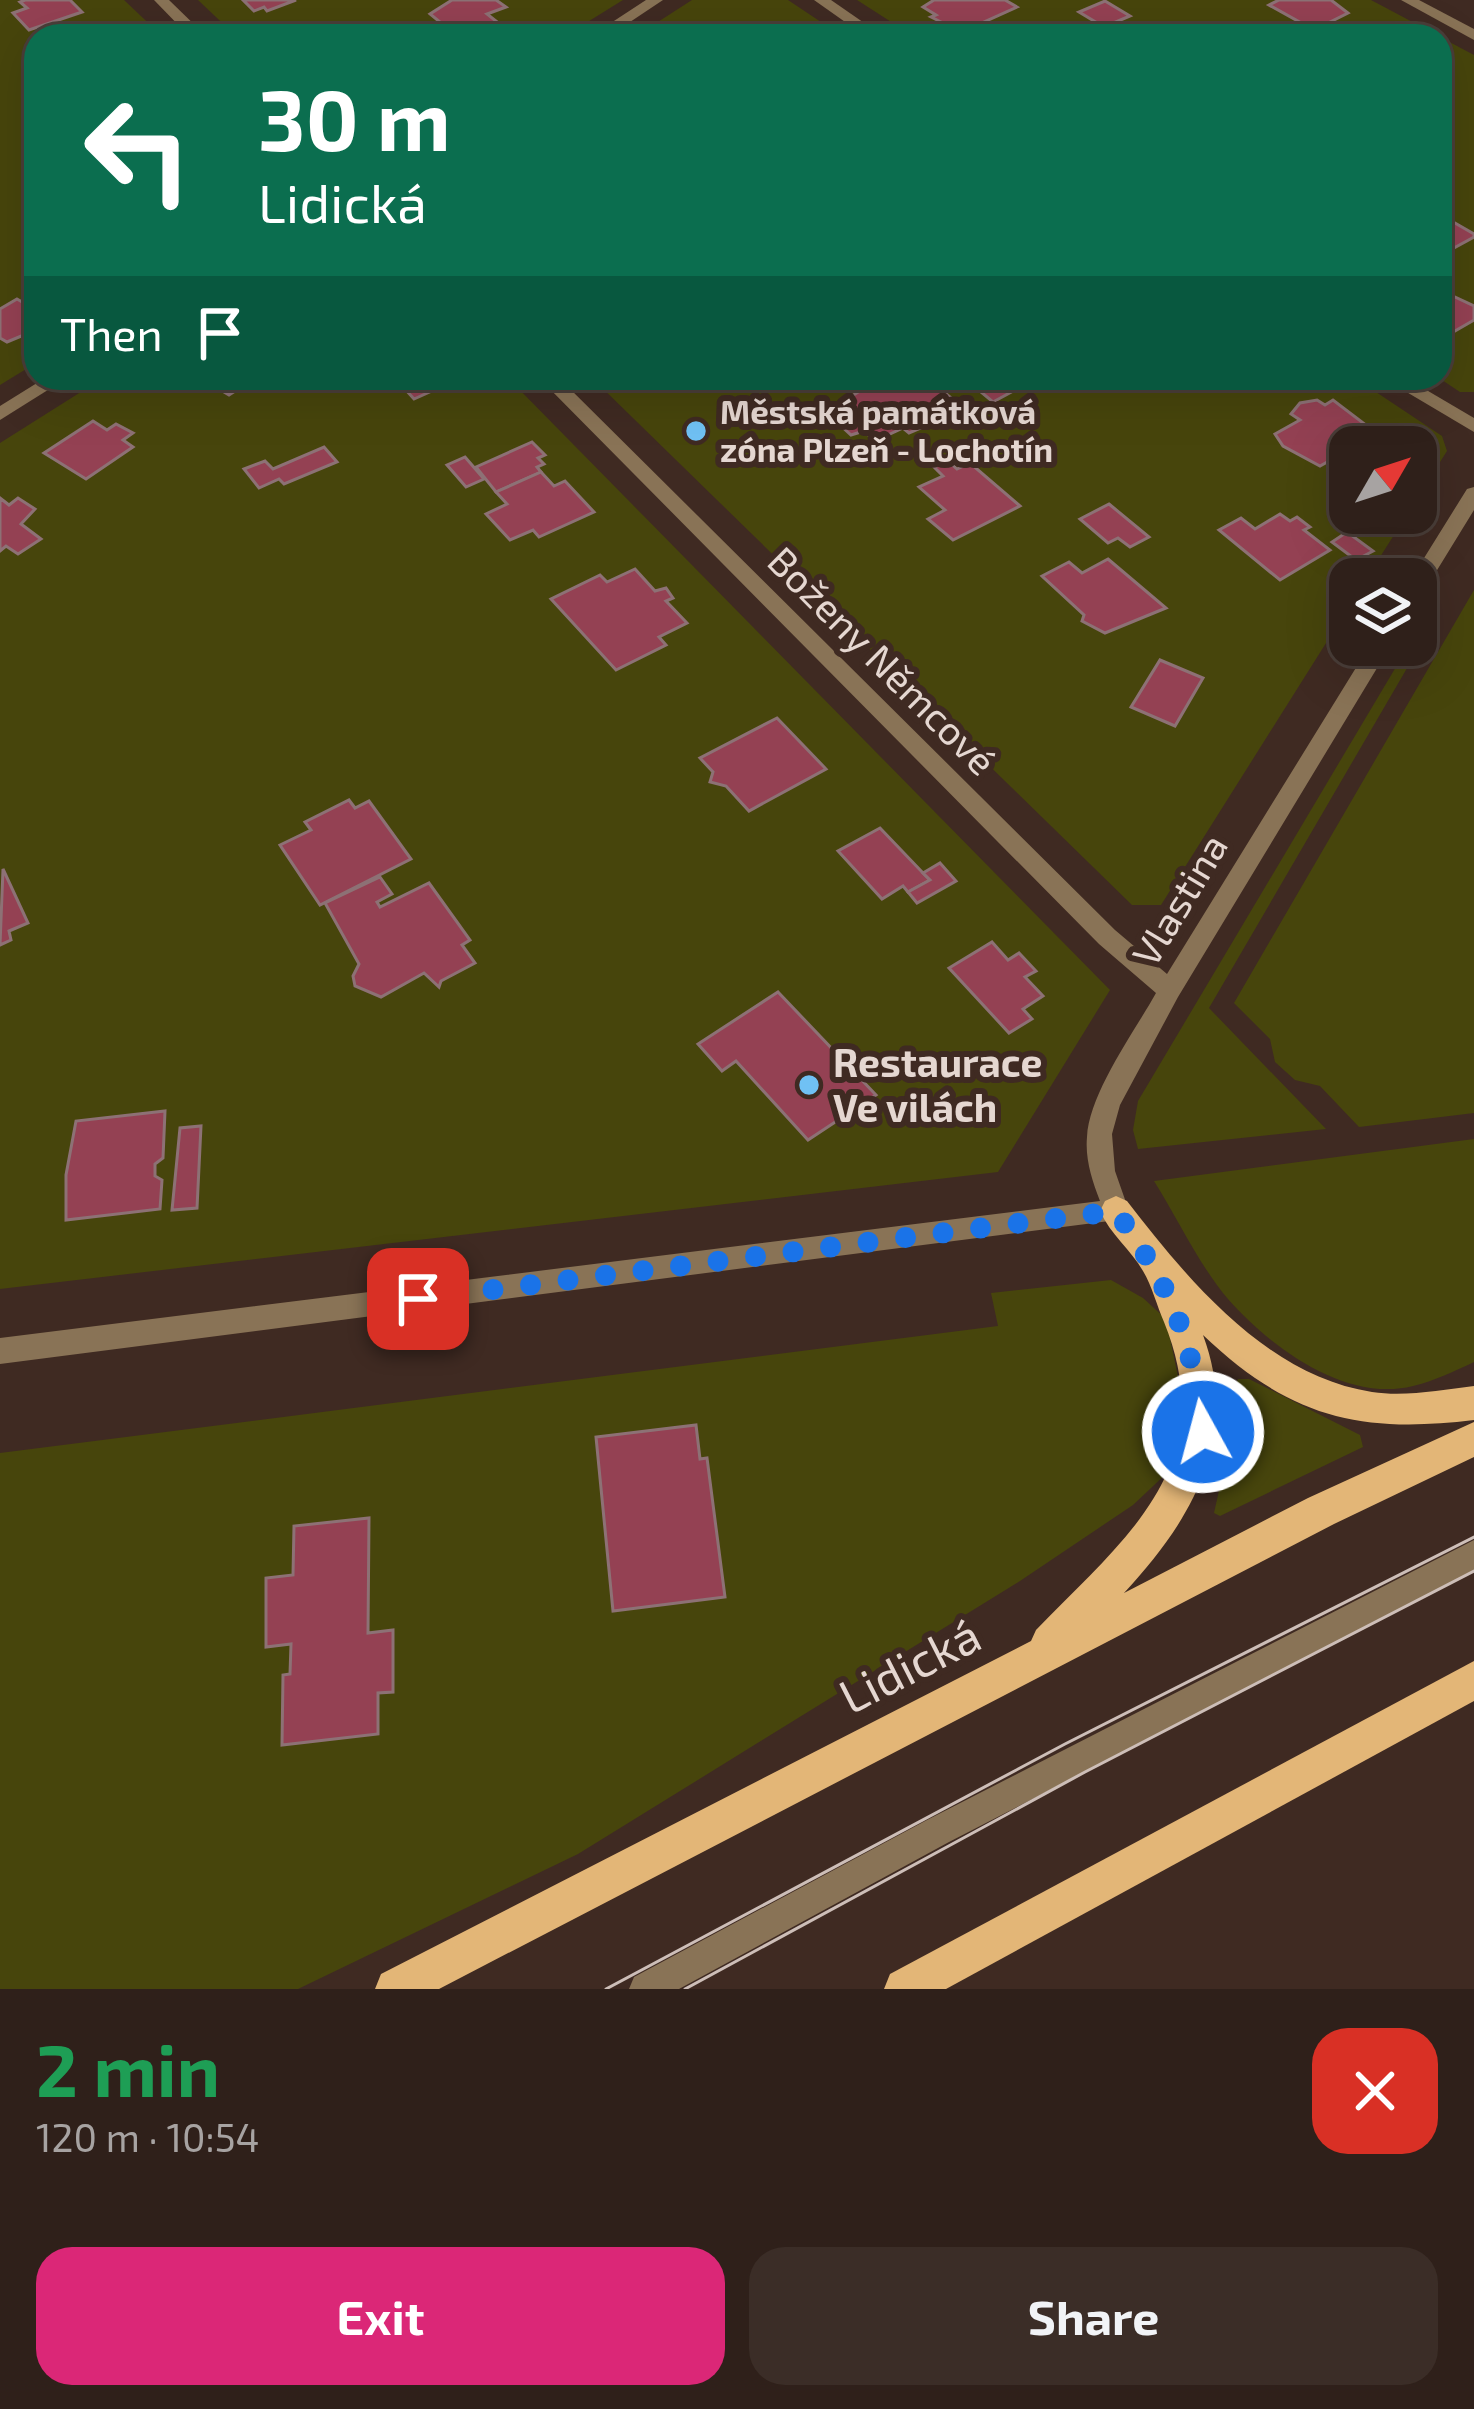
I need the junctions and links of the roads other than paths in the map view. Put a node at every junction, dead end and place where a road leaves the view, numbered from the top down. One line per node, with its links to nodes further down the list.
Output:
1 (161, 0): 5 (street)
2 (656, 0): 6 (street)
3 (821, 0): 7 (street)
4 (1408, 0): 8 (street)
5 (186, 24)
6 (618, 24)
7 (857, 24)
8 (1474, 35)
9 (39, 390): 12 (street)
10 (560, 390): 17 (street, Boženy Němcové)
11 (1412, 390): 13 (street)
12 (0, 414)
13 (1474, 426)
14 (1474, 494): 15 (street)
15 (1435, 558)
16 (1369, 666): 17 (street, Vlastina)
17 (1170, 990): 18 (street, Vlastina)
18 (1116, 1211): 19 (main road); 20 (street)
19 (1160, 1273): 21 (main road); 24 (main road)
20 (0, 1351)
21 (1474, 1403)
22 (1474, 1439): 24 (main road, Lidická)
23 (1474, 1555): 27 (street)
24 (1033, 1660): 26 (main road, Lidická)
25 (1474, 1680): 28 (main road)
26 (396, 1989)
27 (646, 1989)
28 (905, 1989)

